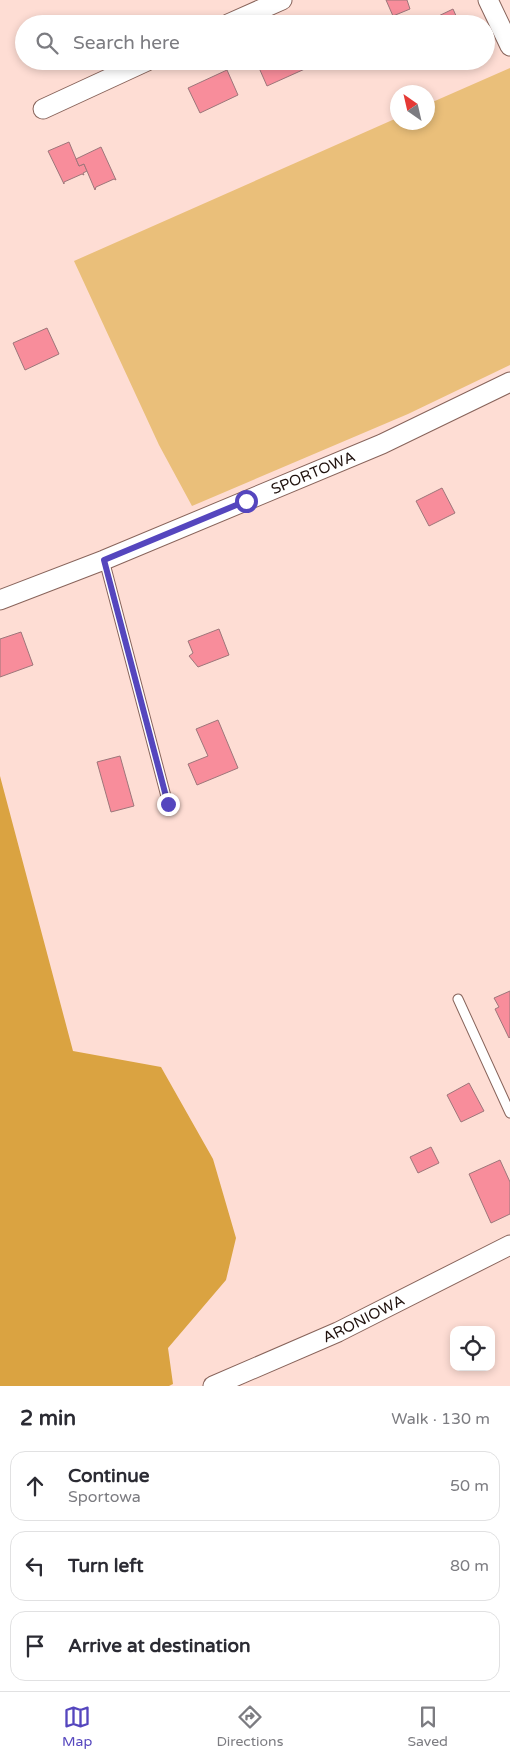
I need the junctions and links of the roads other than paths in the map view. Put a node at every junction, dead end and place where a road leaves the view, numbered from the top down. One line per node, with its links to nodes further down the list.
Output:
1 (282, 0): 3 (street)
2 (488, 0): 4 (street)
3 (248, 15)
4 (510, 46)
5 (128, 70): 6 (street)
6 (42, 110)
7 (510, 382): 8 (street, SPORTOWA)
8 (104, 560): 9 (street, SPORTOWA); 10 (lane)
9 (0, 600)
10 (168, 804)
11 (458, 999): 12 (lane)
12 (510, 1112)
13 (510, 1245): 14 (street, ARONIOWA)
14 (213, 1386)

